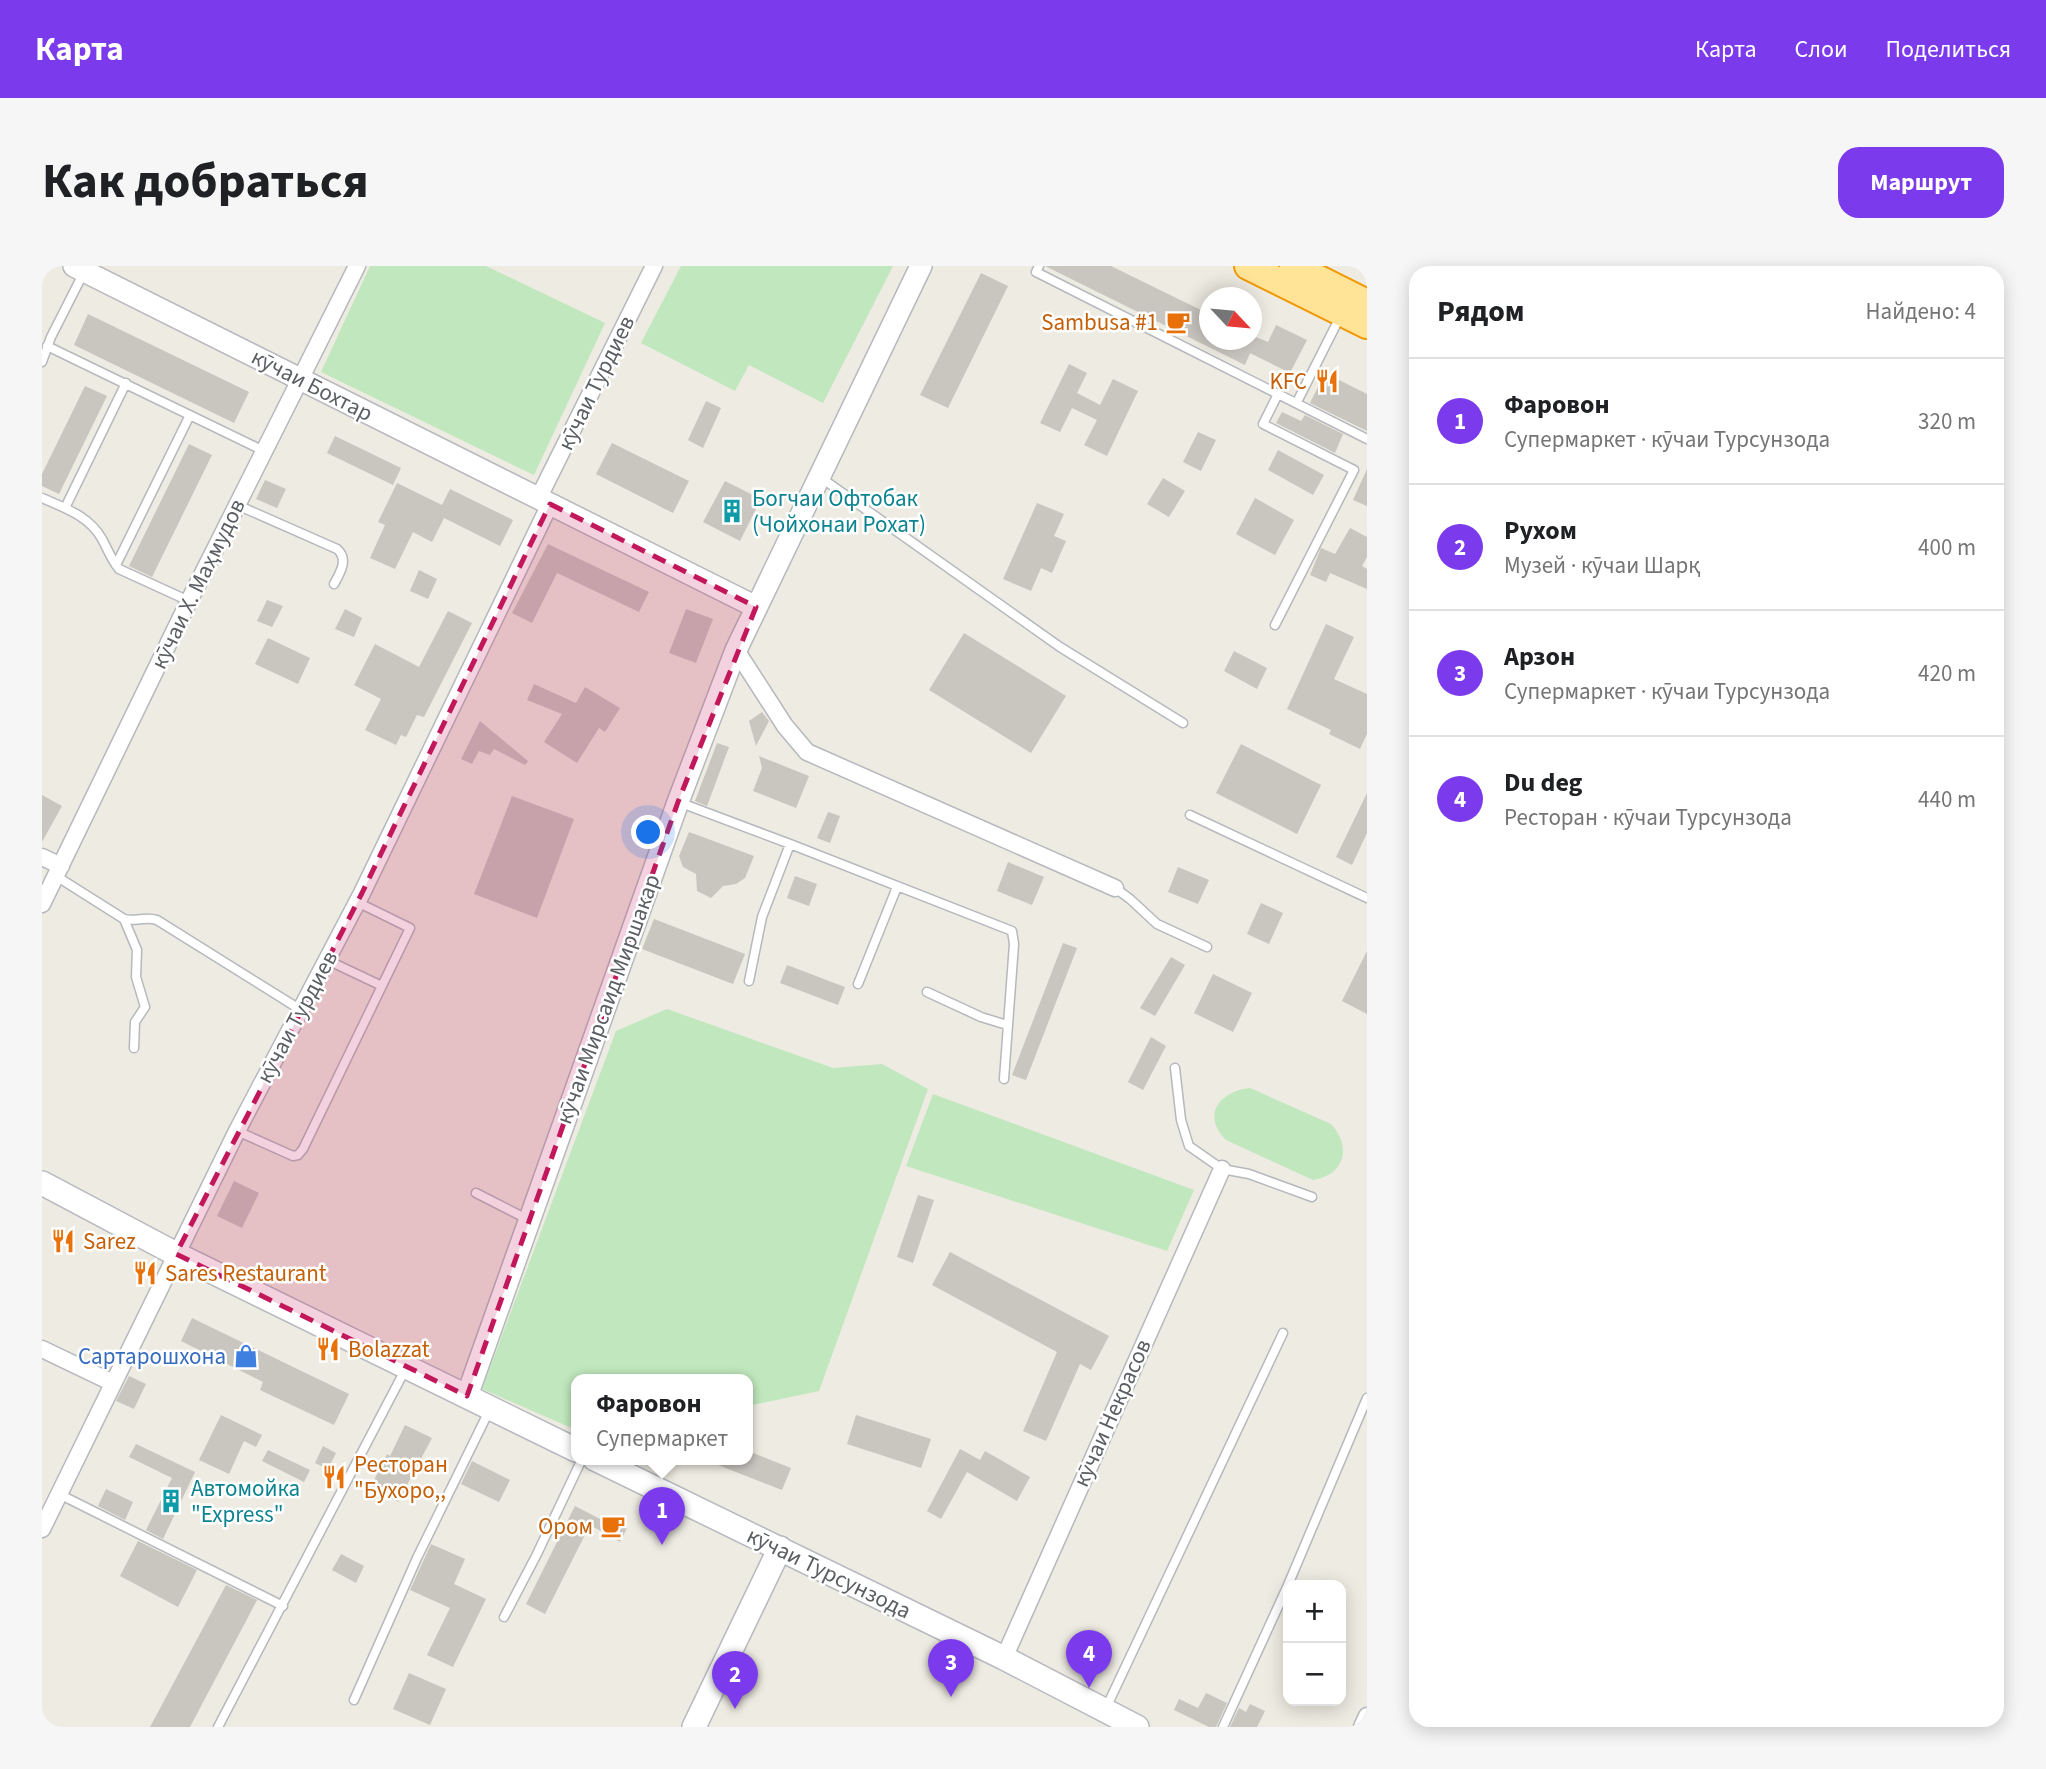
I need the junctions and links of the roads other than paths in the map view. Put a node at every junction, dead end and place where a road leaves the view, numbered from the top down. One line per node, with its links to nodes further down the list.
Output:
1 (357, 266): 14 (street, кӯчаи Х. Маҳмудов)
2 (654, 266): 23 (street, кӯчаи Турдиев)
3 (920, 266): 21 (street, кӯчаи Мирсаид Миршакар)
4 (1039, 266): 16 (lane)
5 (1248, 266): 8 (highway)
6 (1293, 266): 8 (highway)
7 (79, 268): 11 (lane); 14 (street, кӯчаи Бохтар)
8 (1353, 304): 9 (highway); 17 (lane)
9 (1367, 325)
10 (42, 332): 11 (lane)
11 (51, 337): 12 (lane)
12 (47, 346): 13 (lane); 15 (lane)
13 (42, 362)
14 (301, 379): 20 (street, кӯчаи Х. Маҳмудов); 23 (street, кӯчаи Бохтар)
15 (126, 383): 18 (lane); 25 (lane)
16 (1278, 394): 17 (lane); 30 (lane)
17 (1297, 402): 19 (lane)
18 (190, 415): 20 (lane); 26 (lane)
19 (1367, 439)
20 (264, 451): 24 (street, кӯчаи Х. Маҳмудов)
21 (819, 477): 29 (street, кӯчаи Мирсаид Миршакар); 32 (lane)
22 (42, 498): 25 (lane)
23 (544, 502): 29 (street, кӯчаи Бохтар); 41 (street, кӯчаи Турдиев)
24 (237, 505): 27 (lane); 28 (street, кӯчаи Х. Маҳмудов)
25 (65, 508): 26 (lane)
26 (116, 565): 28 (lane)
27 (334, 584)
28 (189, 601): 37 (street, кӯчаи Х. Маҳмудов)
29 (756, 607): 31 (street, кӯчаи Мирсаид Миршакар)
30 (1275, 625)
31 (736, 650): 33 (street, кӯчаи Мирсаид Миршакар); 39 (street)
32 (1183, 723)
33 (678, 802): 35 (lane); 60 (street, кӯчаи Мирсаид Миршакар)
34 (1190, 815): 40 (lane)
35 (790, 844): 38 (lane); 46 (lane)
36 (42, 857): 37 (street)
37 (59, 871): 42 (street, кӯчаи Х. Маҳмудов); 43 (lane)
38 (897, 887): 47 (lane); 51 (lane)
39 (1115, 888): 44 (lane)
40 (1367, 898)
41 (357, 902): 45 (street, кӯчаи Турдиев); 48 (lane)
42 (42, 904)
43 (124, 919): 50 (lane); 52 (lane)
44 (1207, 947)
45 (327, 960): 48 (lane); 50 (street, кӯчаи Турдиев)
46 (749, 981)
47 (858, 984)
48 (382, 986): 55 (lane)
49 (927, 992): 51 (lane)
50 (301, 1010): 55 (street, кӯчаи Турдиев)
51 (1007, 1025): 54 (lane)
52 (134, 1048)
53 (1175, 1068): 56 (lane)
54 (1004, 1079)
55 (237, 1131): 61 (street, кӯчаи Турдиев)
56 (1222, 1168): 59 (lane); 77 (street, кӯчаи Некрасов)
57 (42, 1183): 61 (main road)
58 (476, 1193): 60 (lane)
59 (1312, 1197)
60 (529, 1221): 66 (street, кӯчаи Мирсаид Миршакар)
61 (176, 1254): 64 (main road); 65 (street, кӯчаи Турдиев)
62 (1283, 1333): 80 (lane)
63 (42, 1349): 65 (street)
64 (408, 1366): 66 (main road); 75 (lane)
65 (113, 1383): 72 (street, кӯчаи Турдиев)
66 (467, 1395): 68 (main road)
67 (1367, 1398): 83 (lane)
68 (490, 1407): 69 (main road); 78 (lane)
69 (571, 1448)
70 (579, 1465): 76 (lane)
71 (607, 1465): 74 (main road, кӯчаи Турсунзода)
72 (53, 1495): 73 (street, кӯчаи Турдиев); 75 (lane)
73 (42, 1529)
74 (780, 1548): 77 (main road, кӯчаи Турсунзода); 82 (main road)
75 (283, 1606): 81 (lane)
76 (504, 1617)
77 (1004, 1658): 80 (main road, кӯчаи Турсунзода)
78 (354, 1700)
79 (1367, 1716): 84 (street)
80 (1120, 1721)
81 (218, 1727)
82 (694, 1727)
83 (1223, 1727)
84 (1362, 1727)

